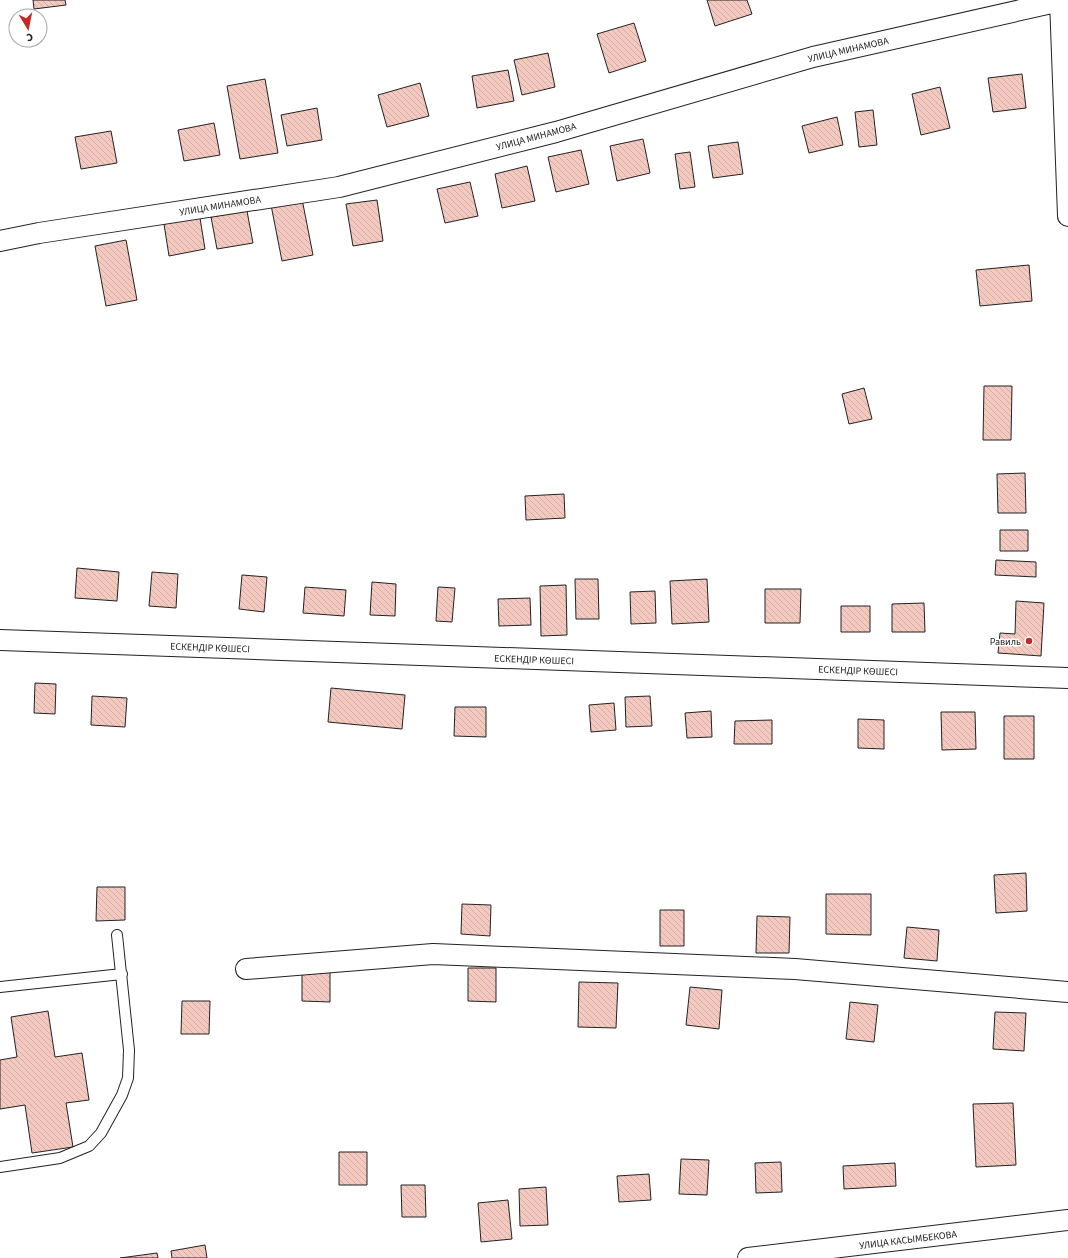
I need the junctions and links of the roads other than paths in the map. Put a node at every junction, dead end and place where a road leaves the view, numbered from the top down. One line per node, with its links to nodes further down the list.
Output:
1 (1060, 0): 2 (street, УЛИЦА МИНАМОВА); 3 (street); 4 (street, УЛИЦА МИНАМОВА)
2 (1065, 0)
3 (1068, 216)
4 (0, 241)
5 (0, 640): 6 (street, ЕСКЕНДІР КӨШЕСІ)
6 (1068, 678)
7 (118, 935): 9 (lane)
8 (246, 969): 11 (street)
9 (122, 974): 10 (lane); 12 (lane)
10 (0, 987)
11 (1068, 992)
12 (0, 1168)
13 (1068, 1220): 14 (street, УЛИЦА КАСЫМБЕКОВА)
14 (748, 1258)

